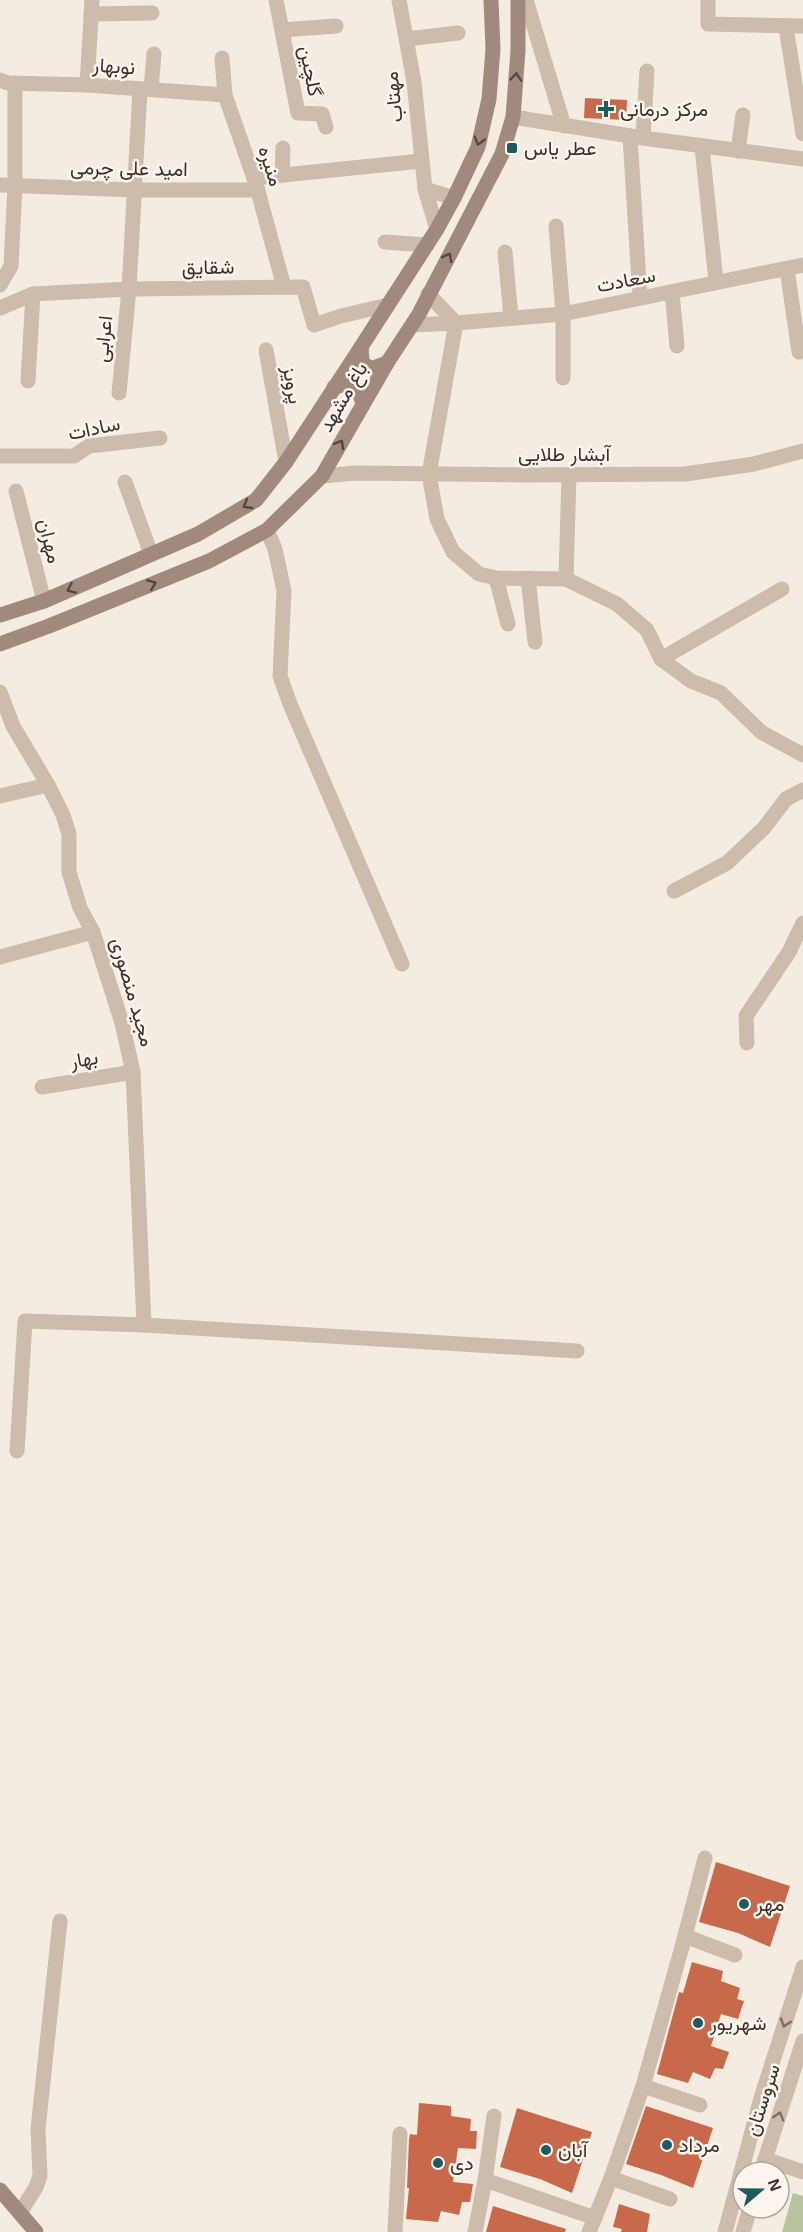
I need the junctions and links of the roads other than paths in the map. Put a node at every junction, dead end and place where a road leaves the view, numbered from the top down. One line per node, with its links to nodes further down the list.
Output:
1 (276, 0): 12 (street, گلچین)
2 (399, 0): 14 (street, مهتاب)
3 (491, 0): 15 (main road, باغ مشهد)
4 (518, 0): 16 (main road, باغ مشهد)
5 (526, 0): 26 (street)
6 (708, 0): 10 (street)
7 (92, 7): 8 (street); 21 (street)
8 (152, 13)
9 (336, 26): 12 (street)
10 (786, 27): 11 (street); 28 (street)
11 (803, 27)
12 (282, 30): 27 (street, گلچین)
13 (458, 33): 14 (street)
14 (407, 39): 34 (street, مهتاب)
15 (494, 49): 16 (main road); 40 (main road, باغ مشهد, one-way to 40)
16 (518, 51): 25 (main road, باغ مشهد, one-way to 16)
17 (154, 54): 22 (street, اعرابی)
18 (222, 58): 23 (street, منیره)
19 (646, 72): 29 (street)
20 (8, 82): 21 (street, نوبهار); 37 (street)
21 (87, 85): 22 (street, نوبهار)
22 (146, 89): 23 (street, نوبهار); 39 (street, اعرابی)
23 (225, 95): 36 (street, منیره)
24 (743, 115): 32 (street)
25 (513, 117): 26 (street); 54 (main road, باغ مشهد, one-way to 25)
26 (564, 126): 29 (street)
27 (326, 127)
28 (803, 134)
29 (636, 137): 30 (street); 55 (street)
30 (702, 147): 32 (street); 48 (street)
31 (283, 148): 35 (street)
32 (738, 151): 33 (street)
33 (803, 159)
34 (421, 161): 35 (street); 38 (street, مهتاب)
35 (282, 175): 36 (street)
36 (256, 184): 39 (street, امید علی چرمی); 50 (street, منیره)
37 (8, 186): 39 (street, امید علی چرمی); 49 (street)
38 (425, 189): 40 (street); 42 (street, مهتاب)
39 (135, 190): 51 (street, اعرابی)
40 (454, 198): 42 (main road, باغ مشهد)
41 (556, 226): 58 (street)
42 (437, 229): 44 (main road, باغ مشهد)
43 (384, 242): 44 (street)
44 (427, 245): 56 (main road, باغ مشهد)
45 (505, 252): 59 (street)
46 (803, 265): 47 (street, سعادت)
47 (787, 269): 48 (street, سعادت); 65 (street)
48 (716, 281): 52 (street, سعادت)
49 (0, 285)
50 (284, 287): 51 (street, شقایق); 56 (street, شقایق)
51 (129, 289): 53 (street, شقایق); 70 (street, اعرابی)
52 (672, 292): 55 (street, سعادت); 62 (street)
53 (33, 294): 57 (street, شقایق); 68 (street)
54 (428, 294): 60 (street); 61 (main road, باغ مشهد)
55 (640, 298): 58 (street, سعادت)
56 (388, 305): 63 (main road, باغ مشهد)
57 (0, 308)
58 (563, 314): 59 (street, سعادت); 67 (street)
59 (511, 317): 60 (street, سعادت)
60 (456, 323): 61 (street, سعادت); 76 (street)
61 (412, 325): 66 (main road, باغ مشهد)
62 (677, 346)
63 (361, 347): 66 (main road); 69 (main road, باغ مشهد)
64 (266, 350): 75 (street, پرویز)
65 (799, 352)
66 (387, 363): 71 (main road, باغ مشهد)
67 (563, 378)
68 (28, 381)
69 (334, 387): 71 (main road); 75 (main road, باغ مشهد)
70 (119, 393)
71 (363, 404): 78 (main road, باغ مشهد, one-way to 71)
72 (160, 438): 74 (street, سادات)
73 (803, 451): 77 (street, آبشار طلایی)
74 (0, 456)
75 (286, 462): 82 (main road, باغ مشهد, one-way to 82)
76 (429, 474): 77 (street, آبشار طلایی); 78 (street, آبشار طلایی); 83 (street)
77 (569, 475): 85 (street)
78 (322, 476): 81 (main road, باغ مشهد)
79 (125, 482): 82 (street)
80 (16, 491): 87 (street, مهران)
81 (267, 530): 91 (main road, باغ مشهد, one-way to 81); 103 (street)
82 (151, 554): 87 (main road, باغ مشهد, one-way to 87)
83 (496, 578): 84 (street); 89 (street)
84 (528, 578): 85 (street); 90 (street)
85 (566, 579): 92 (street)
86 (782, 589): 92 (street)
87 (44, 601): 88 (main road, باغ مشهد)
88 (0, 615)
89 (508, 624)
90 (535, 642)
91 (0, 644)
92 (661, 659): 95 (street)
93 (0, 692): 94 (street, مجید منصوری)
94 (7, 728): 96 (street, مجید منصوری)
95 (803, 755)
96 (48, 785): 98 (street); 101 (street, مجید منصوری)
97 (803, 790): 99 (street)
98 (0, 796)
99 (674, 891)
100 (803, 923): 104 (street)
101 (93, 932): 102 (street); 105 (street, مجید منصوری)
102 (0, 957)
103 (402, 964)
104 (747, 1043)
105 (134, 1072): 106 (street, بهار); 107 (street, مجید منصوری)
106 (42, 1087)
107 (144, 1325): 108 (street); 109 (street)
108 (577, 1351)
109 (17, 1451)
110 (705, 1858): 112 (street)
111 (60, 1921): 125 (street)
112 (685, 1936): 113 (street); 116 (street)
113 (735, 1955)
114 (803, 1967): 130 (street, سروستان, one-way to 130)
115 (803, 2041): 120 (street, سروستان, one-way to 115)
116 (643, 2086): 117 (street); 121 (street)
117 (700, 2106)
118 (494, 2116): 122 (street)
119 (400, 2134): 128 (street)
120 (765, 2160)
121 (611, 2178): 124 (street); 126 (street)
122 (485, 2180): 126 (street); 129 (street)
123 (0, 2190): 125 (main road)
124 (670, 2199)
125 (20, 2213): 127 (main road)
126 (592, 2225)
127 (36, 2232)
128 (395, 2232)
129 (475, 2232)
130 (724, 2232)

